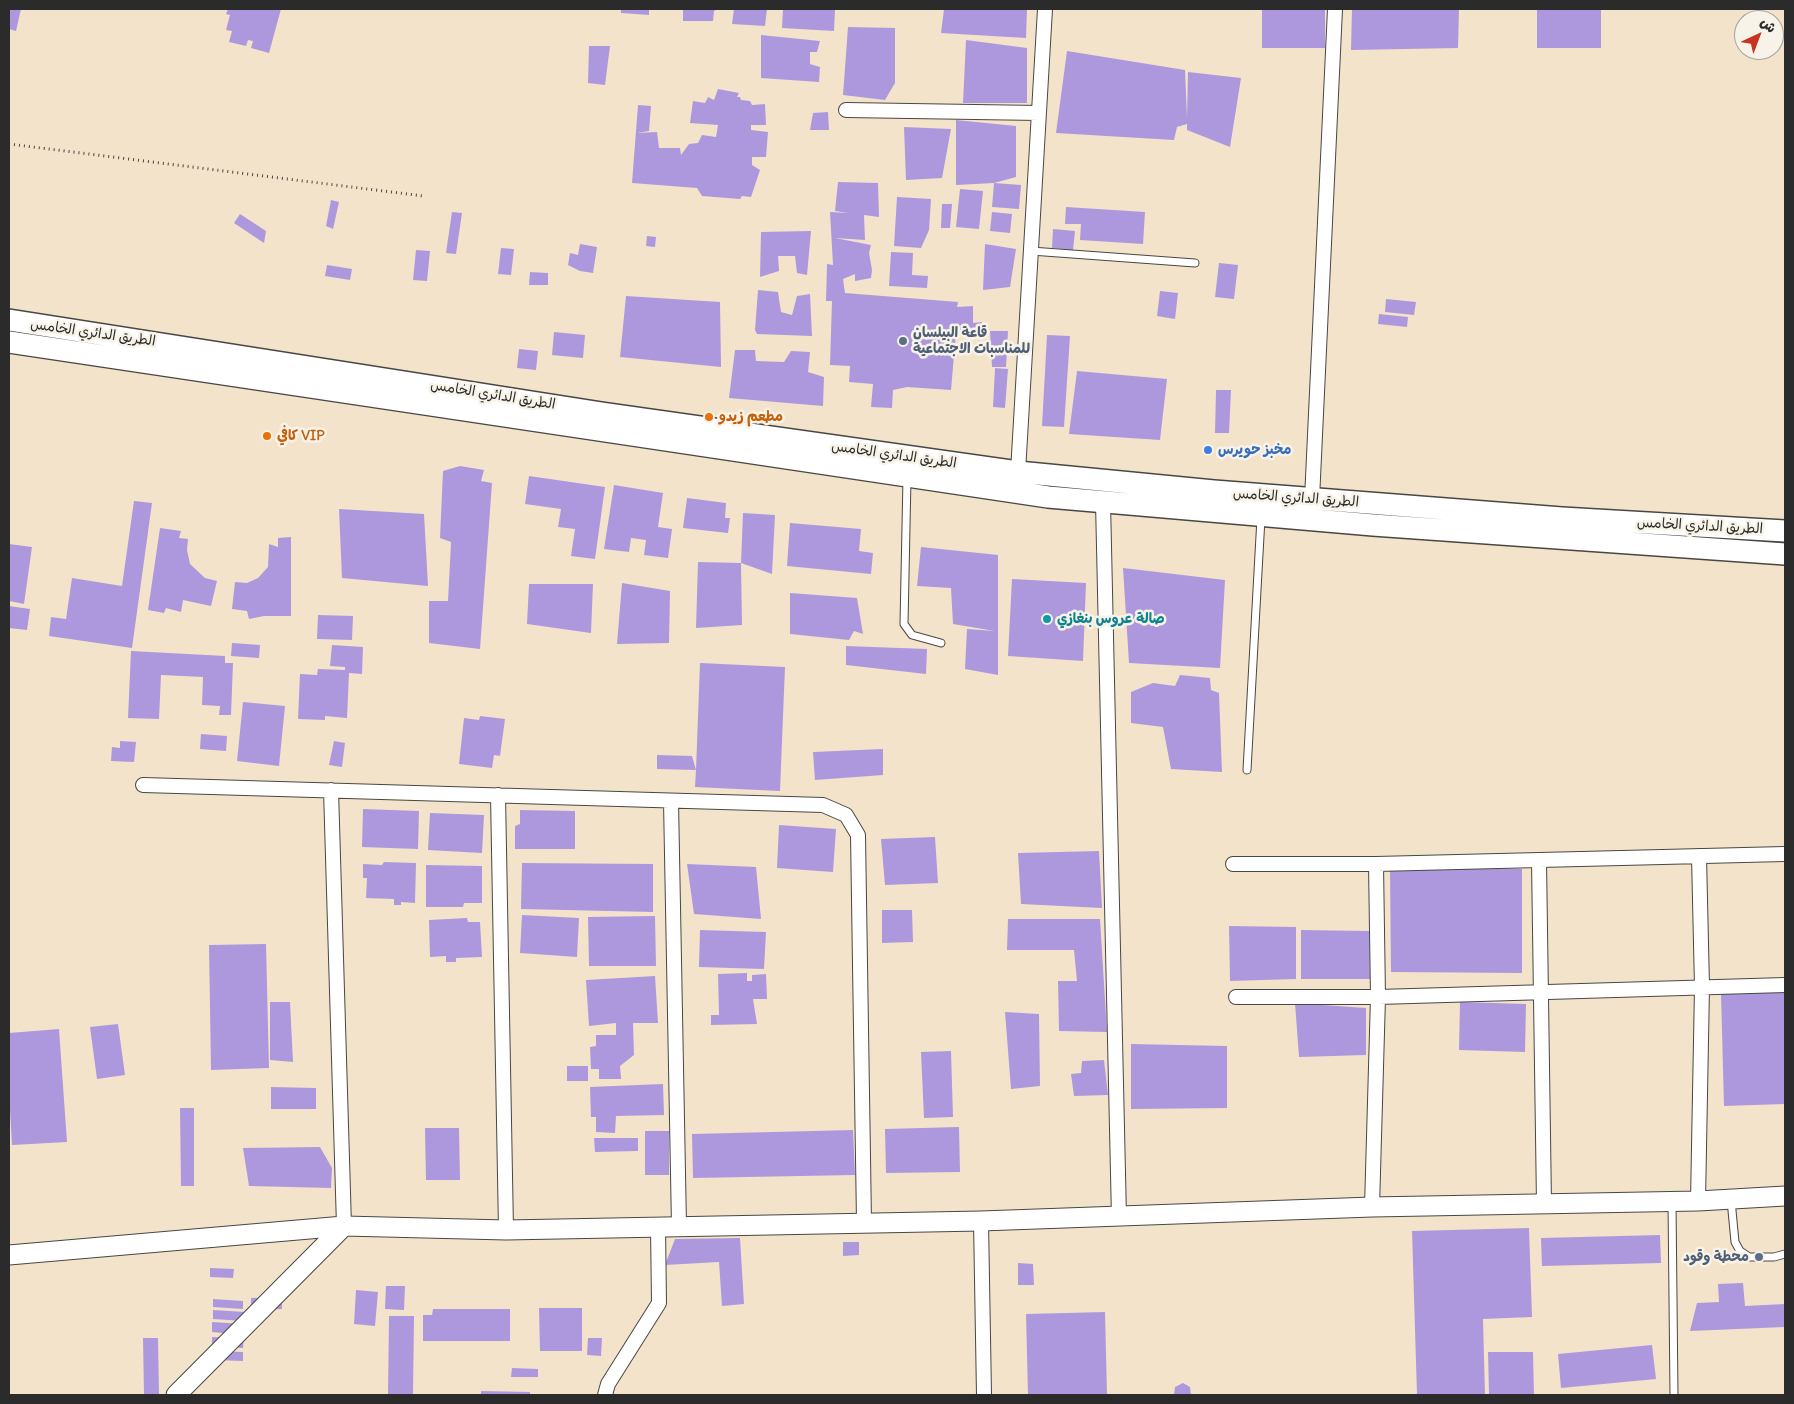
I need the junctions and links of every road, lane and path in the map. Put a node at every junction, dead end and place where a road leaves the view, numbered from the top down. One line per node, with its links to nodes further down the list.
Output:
1 (1045, 9): 4 (street)
2 (1335, 9): 13 (street)
3 (846, 110): 4 (street)
4 (1039, 113): 7 (street)
5 (9, 144): 6 (path)
6 (423, 196)
7 (1031, 251): 8 (lane); 11 (street)
8 (1195, 263)
9 (9, 320): 11 (main road, الطريق الدائري الخامس)
10 (9, 342): 12 (main road, الطريق الدائري الخامس)
11 (1018, 472): 13 (main road, الطريق الدائري الخامس)
12 (907, 478): 14 (main road, الطريق الدائري الخامس); 20 (lane)
13 (1312, 499): 15 (main road, الطريق الدائري الخامس)
14 (1103, 502): 16 (main road, الطريق الدائري الخامس); 42 (street)
15 (1375, 504): 17 (main road); 18 (main road, الطريق الدائري الخامس)
16 (1262, 516): 17 (main road, الطريق الدائري الخامس); 21 (lane)
17 (1373, 525): 19 (main road, الطريق الدائري الخامس)
18 (1785, 531)
19 (1785, 554)
20 (941, 643)
21 (1248, 770)
22 (143, 785): 23 (street)
23 (331, 790): 24 (street); 45 (street)
24 (498, 796): 25 (street); 48 (street)
25 (670, 801): 44 (street); 46 (street)
26 (1785, 854): 27 (street)
27 (1699, 856): 28 (street); 32 (street)
28 (1539, 860): 30 (street); 33 (street)
29 (1233, 864): 30 (street)
30 (1376, 864): 35 (street)
31 (1785, 985): 32 (street)
32 (1702, 987): 33 (street); 38 (street)
33 (1541, 994): 35 (street); 40 (street)
34 (1236, 997): 35 (street)
35 (1378, 997): 41 (street)
36 (1785, 1196): 37 (main road)
37 (1731, 1200): 38 (main road); 49 (lane)
38 (1698, 1201): 39 (main road)
39 (1672, 1202): 40 (main road); 54 (lane)
40 (1544, 1204): 41 (main road)
41 (1372, 1207): 42 (main road)
42 (1119, 1218): 43 (main road)
43 (981, 1221): 44 (main road); 53 (street)
44 (864, 1222): 46 (main road)
45 (344, 1226): 48 (main road); 50 (main road); 51 (main road)
46 (679, 1226): 47 (main road)
47 (658, 1227): 48 (main road); 52 (street)
48 (506, 1230)
49 (1785, 1254)
50 (9, 1255)
51 (176, 1395)
52 (605, 1395)
53 (984, 1395)
54 (1674, 1395)

